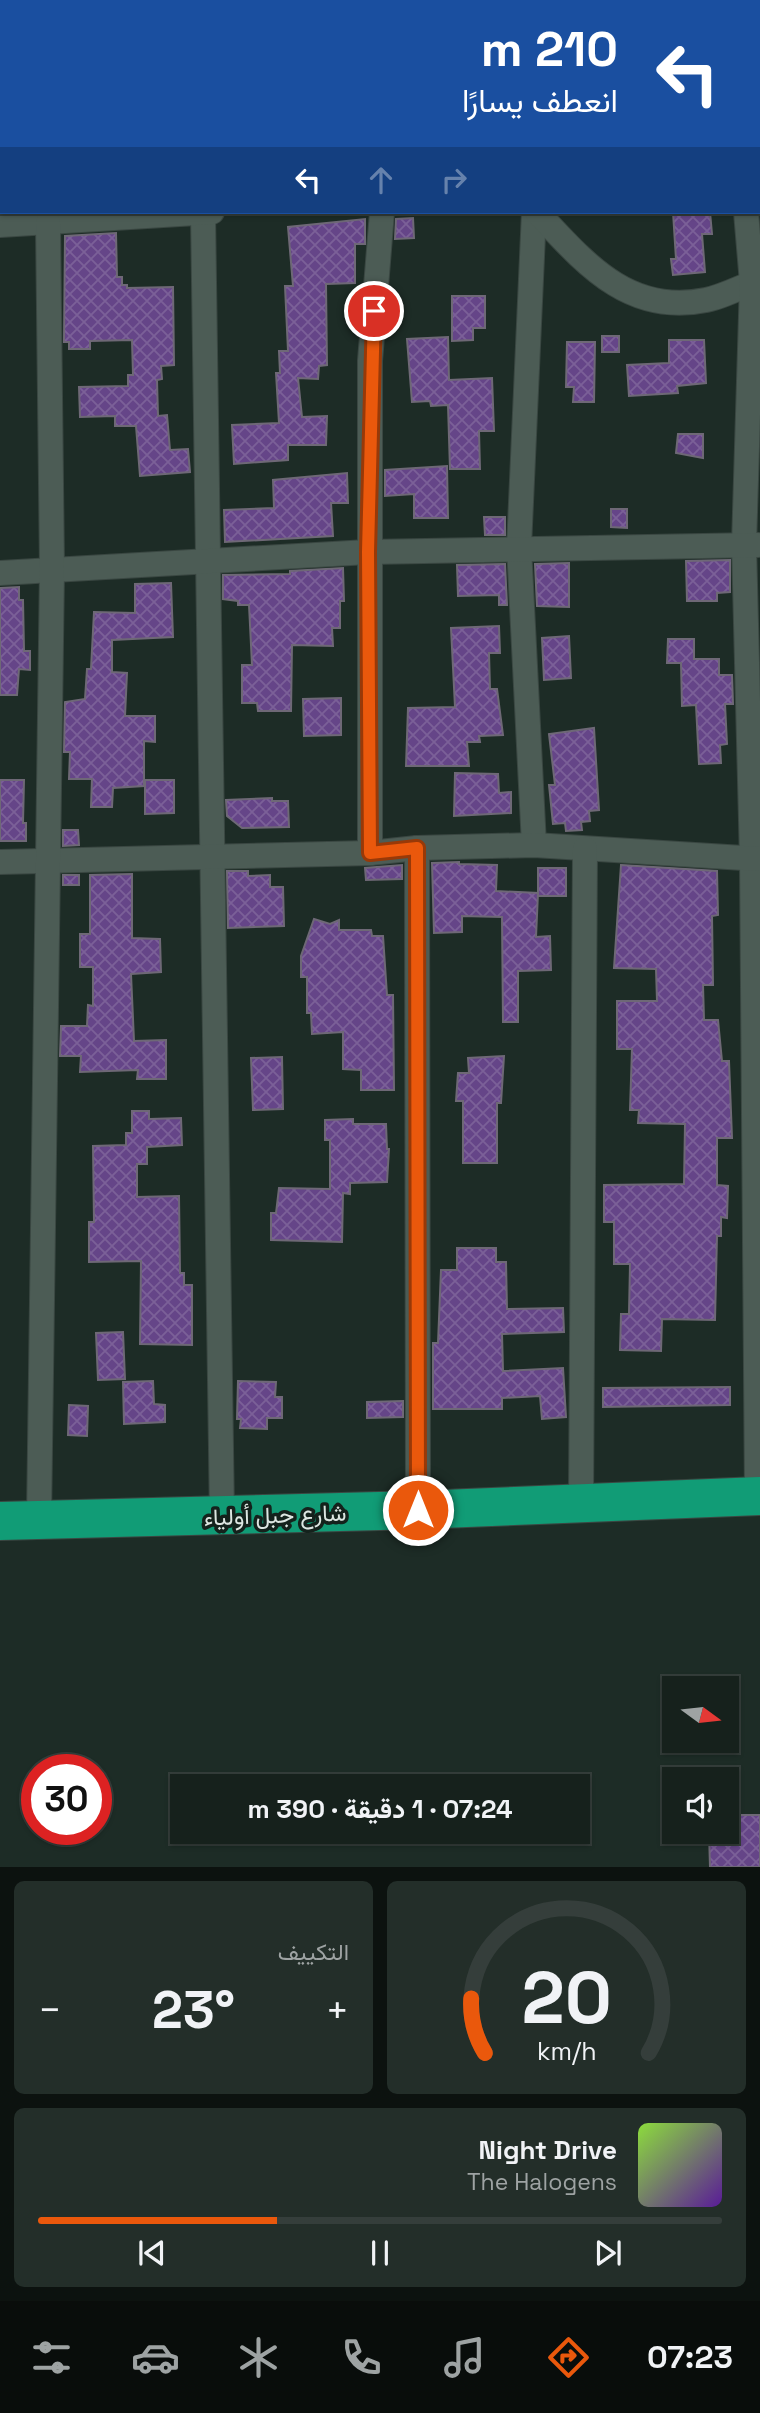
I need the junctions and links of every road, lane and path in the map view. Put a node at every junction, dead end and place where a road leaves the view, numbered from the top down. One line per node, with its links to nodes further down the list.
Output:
1 (152, 214): 7 (street)
2 (203, 214): 14 (street)
3 (382, 214): 13 (street)
4 (535, 214): 12 (street)
5 (537, 214): 10 (street)
6 (746, 214): 10 (street)
7 (100, 215): 8 (street)
8 (48, 223): 9 (street); 15 (street)
9 (0, 225)
10 (751, 283): 11 (street)
11 (752, 545): 12 (street); 22 (street)
12 (519, 547): 13 (street); 17 (street)
13 (368, 552): 14 (street); 20 (street)
14 (209, 562): 15 (street); 21 (street)
15 (52, 569): 16 (street); 23 (street)
16 (0, 573)
17 (534, 845): 18 (street); 19 (street)
18 (417, 848): 20 (street); 27 (street)
19 (585, 849): 22 (street); 26 (street)
20 (370, 853): 21 (street)
21 (212, 856): 23 (street); 28 (street)
22 (756, 859): 25 (street)
23 (47, 860): 24 (street); 29 (street)
24 (0, 862)
25 (758, 1496): 26 (highway, شارع جبل أولياء)
26 (581, 1504): 27 (highway, شارع جبل أولياء)
27 (418, 1510): 28 (highway, شارع جبل أولياء)
28 (222, 1517): 29 (highway, شارع جبل أولياء)
29 (40, 1520): 30 (highway, شارع جبل أولياء)
30 (0, 1521)

